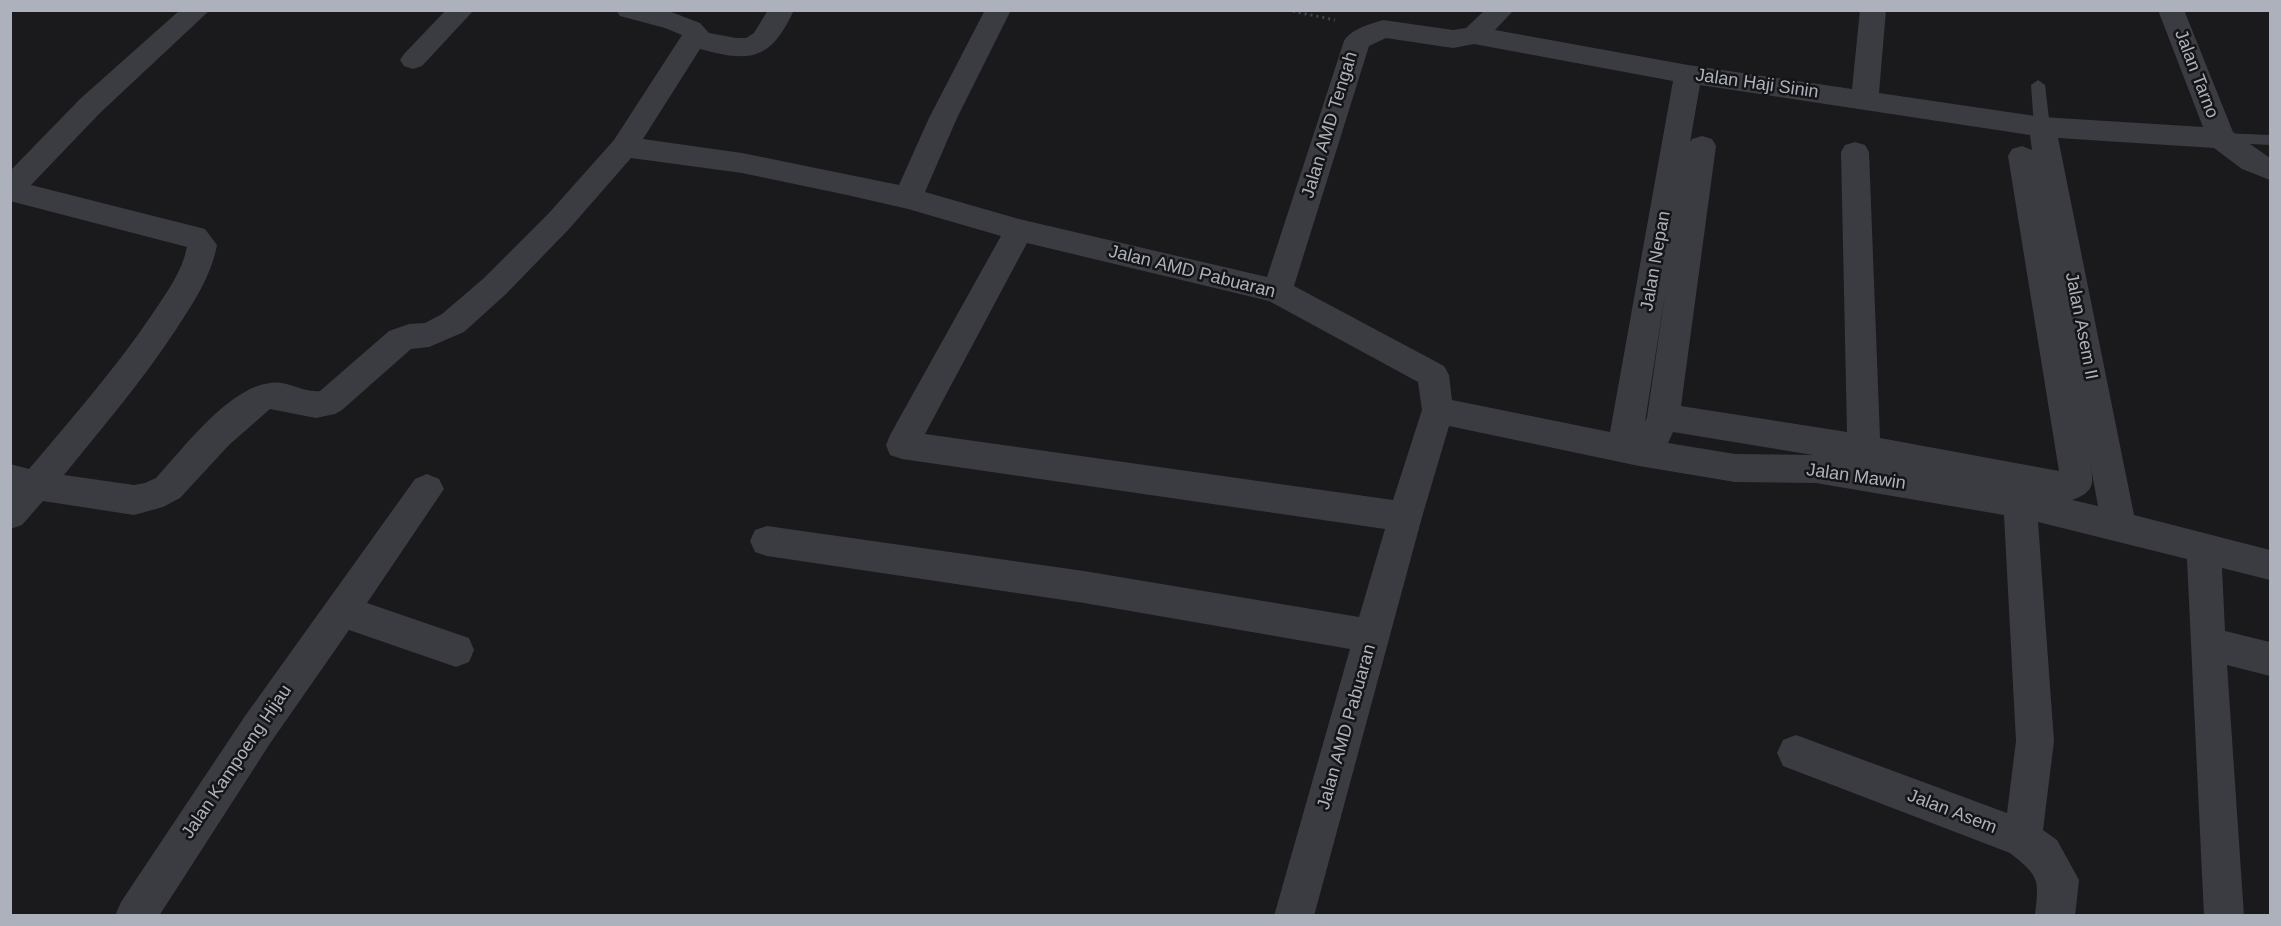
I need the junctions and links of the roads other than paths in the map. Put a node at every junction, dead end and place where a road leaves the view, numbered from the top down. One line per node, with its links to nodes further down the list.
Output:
1 (197, 10): 23 (street)
2 (461, 10): 11 (street)
3 (629, 10): 10 (street)
4 (782, 10): 10 (street)
5 (998, 10): 24 (street)
6 (1501, 10): 9 (street)
7 (1873, 10): 14 (street)
8 (2171, 10): 16 (street, Jalan Tarno)
9 (1473, 35): 12 (street, Jalan Haji Sinin); 26 (street, Jalan AMD Tengah)
10 (694, 38): 19 (street)
11 (413, 60)
12 (1688, 74): 14 (street, Jalan Haji Sinin); 30 (street, Jalan Nepan)
13 (2038, 86): 15 (lane)
14 (1865, 100): 15 (street, Jalan Haji Sinin)
15 (2042, 127): 16 (street, Jalan Haji Sinin); 36 (street, Jalan Asem II)
16 (2221, 138): 17 (lane); 22 (street)
17 (2271, 140)
18 (1702, 146): 28 (street)
19 (624, 147): 24 (street, Jalan AMD Pabuaran); 31 (street)
20 (1855, 152): 29 (street)
21 (2022, 156): 29 (street)
22 (2271, 170)
23 (10, 190): 31 (street)
24 (908, 198): 25 (street, Jalan AMD Pabuaran)
25 (1019, 230): 26 (street, Jalan AMD Pabuaran); 35 (street)
26 (1277, 291): 27 (street, Jalan AMD Pabuaran)
27 (1438, 410): 30 (street, Jalan Mawin); 35 (street, Jalan AMD Pabuaran)
28 (1663, 417): 29 (street); 30 (street)
29 (1864, 449)
30 (1632, 450): 33 (street, Jalan Mawin)
31 (23, 481): 34 (street)
32 (427, 489): 40 (street, Jalan Kampoeng Hijau)
33 (2020, 503): 36 (street, Jalan Mawin); 46 (street)
34 (10, 513)
35 (1405, 517): 41 (street, Jalan AMD Pabuaran)
36 (2119, 526): 38 (street, Jalan Mawin)
37 (767, 541): 41 (street)
38 (2204, 548): 39 (street, Jalan Mawin); 42 (street)
39 (2271, 565)
40 (342, 611): 43 (street); 47 (street, Jalan Kampoeng Hijau)
41 (1372, 636): 48 (street, Jalan AMD Pabuaran)
42 (2208, 643): 44 (street); 50 (street)
43 (456, 650)
44 (2271, 658)
45 (1796, 753): 46 (street, Jalan Asem)
46 (2023, 838): 49 (street, Jalan Asem)
47 (135, 915)
48 (1294, 915)
49 (2055, 915)
50 (2224, 915)

